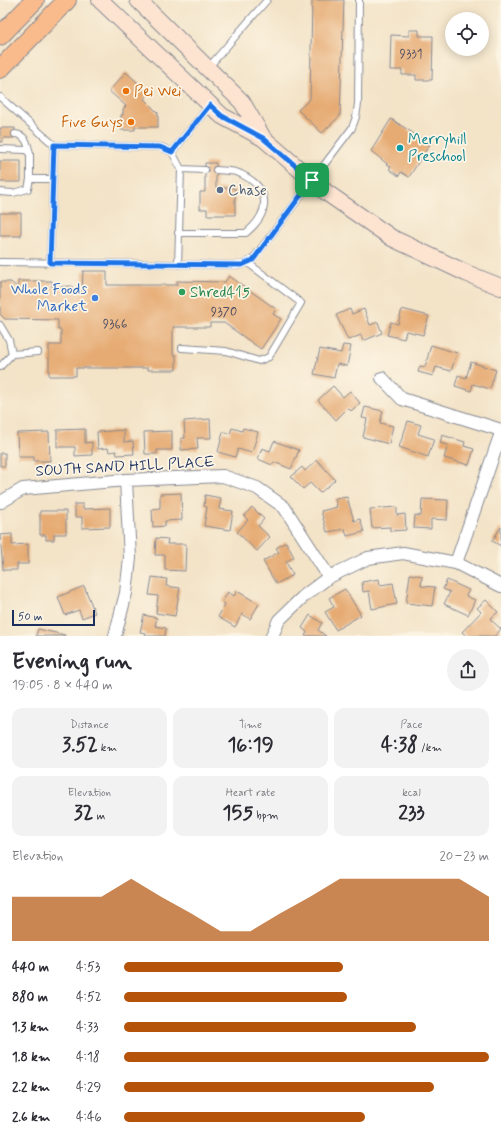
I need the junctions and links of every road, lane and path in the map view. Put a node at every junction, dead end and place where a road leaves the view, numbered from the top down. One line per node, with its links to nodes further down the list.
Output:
1 (21, 0): 8 (main road)
2 (35, 0): 9 (main road)
3 (67, 0): 11 (main road)
4 (100, 0): 13 (main road)
5 (138, 0): 10 (main road)
6 (267, 0): 10 (lane)
7 (359, 0): 25 (lane)
8 (0, 25)
9 (0, 36)
10 (208, 68): 15 (main road)
11 (0, 69)
12 (0, 97): 16 (lane)
13 (210, 105): 15 (main road); 18 (lane)
14 (14, 134): 19 (lane)
15 (263, 138): 25 (main road)
16 (54, 145): 18 (lane); 24 (lane)
17 (0, 149): 19 (lane)
18 (172, 152): 20 (lane)
19 (30, 154): 23 (lane)
20 (181, 169): 21 (lane); 27 (lane)
21 (205, 170)
22 (216, 170): 27 (lane)
23 (30, 179): 24 (lane); 26 (lane)
24 (53, 179): 29 (lane)
25 (312, 180): 30 (lane); 32 (main road)
26 (0, 192)
27 (178, 233): 31 (lane)
28 (0, 262): 29 (lane)
29 (50, 263): 31 (lane)
30 (248, 263): 31 (lane); 34 (lane)
31 (178, 265)
32 (501, 287)
33 (0, 326): 36 (lane)
34 (182, 348)
35 (38, 352): 36 (lane)
36 (12, 354): 37 (lane)
37 (0, 367)
38 (382, 378): 39 (street)
39 (501, 430)
40 (501, 433): 43 (street)
41 (126, 480): 42 (street, SOUTH SAND HILL PLACE); 44 (street, SOUTH SAND HILL PLACE); 46 (street)
42 (1, 502)
43 (456, 563): 44 (street); 45 (street)
44 (329, 577): 47 (street)
45 (501, 586)
46 (115, 636)
47 (272, 636)

